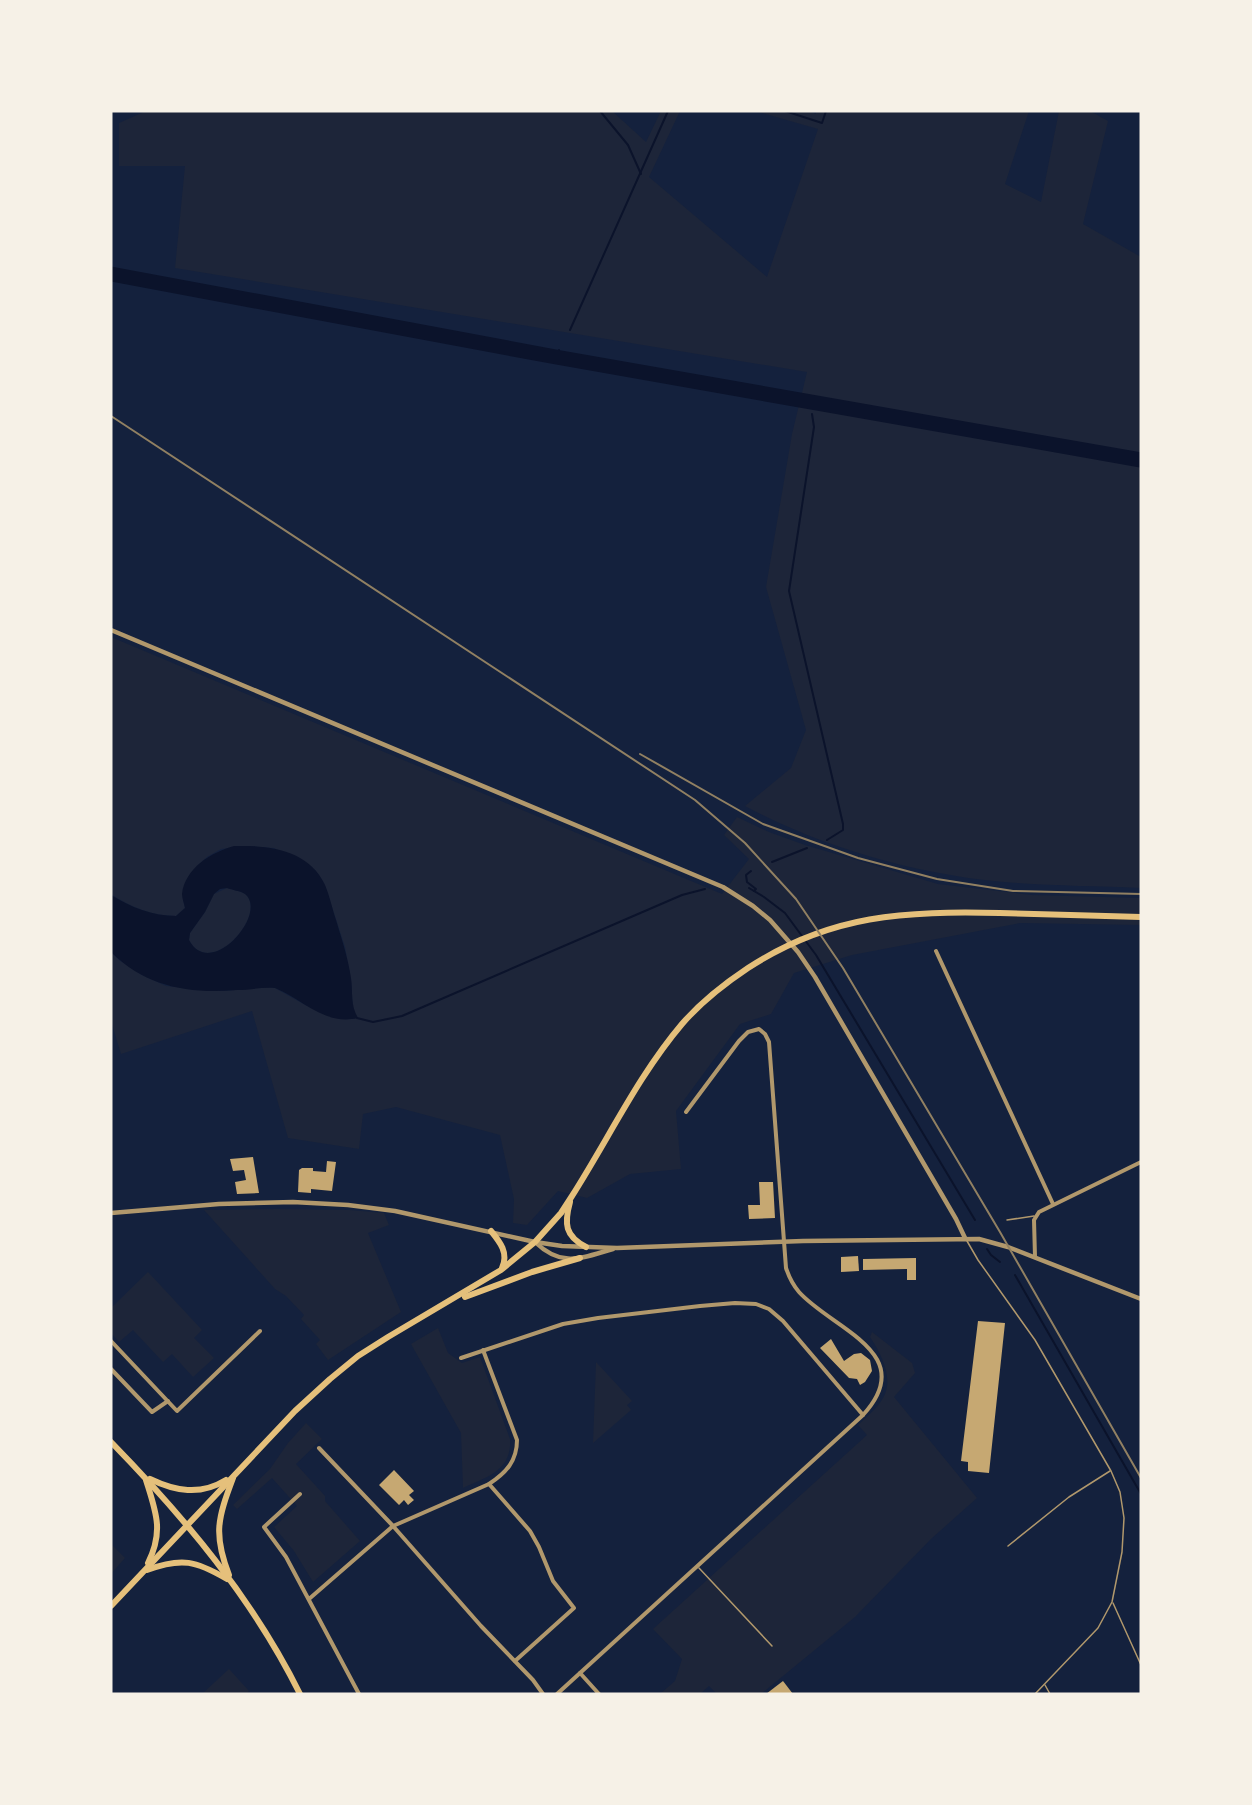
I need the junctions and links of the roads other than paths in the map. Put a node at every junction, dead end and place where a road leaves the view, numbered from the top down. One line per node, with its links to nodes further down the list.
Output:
1 (111, 630): 12 (street)
2 (1141, 917): 6 (main road)
3 (936, 951): 7 (street)
4 (686, 1112): 14 (street)
5 (1141, 1162): 7 (street)
6 (572, 1196): 13 (main road); 15 (main road)
7 (1053, 1203): 9 (street)
8 (111, 1213): 11 (street)
9 (1035, 1216): 10 (lane); 17 (street)
10 (1007, 1220)
11 (491, 1231): 13 (street); 19 (main road)
12 (965, 1238): 14 (street); 17 (street); 31 (lane)
13 (535, 1242): 15 (street); 18 (street); 19 (main road)
14 (785, 1242): 16 (street); 28 (street)
15 (586, 1247): 16 (street)
16 (617, 1248): 18 (street)
17 (1035, 1257): 20 (street)
18 (580, 1258): 21 (main road)
19 (501, 1270): 21 (main road)
20 (1141, 1299)
21 (439, 1307): 32 (main road)
22 (260, 1331): 27 (street)
23 (111, 1341): 27 (street)
24 (483, 1350): 25 (street); 28 (street); 34 (street)
25 (461, 1358)
26 (111, 1370): 27 (street)
27 (168, 1401)
28 (863, 1415): 39 (street)
29 (111, 1442): 33 (main road)
30 (319, 1448): 37 (street)
31 (1111, 1471): 38 (lane); 43 (lane)
32 (234, 1475): 33 (main road); 36 (main road); 41 (main road)
33 (145, 1477): 36 (main road); 40 (main road)
34 (489, 1484): 37 (street); 46 (street)
35 (300, 1494): 42 (street)
36 (188, 1525): 40 (main road); 41 (main road)
37 (393, 1526): 42 (street); 46 (street)
38 (1008, 1546)
39 (697, 1566): 45 (lane); 48 (street)
40 (143, 1571): 41 (main road); 44 (main road)
41 (231, 1581): 50 (main road)
42 (309, 1599): 51 (street)
43 (1112, 1602): 47 (lane); 49 (lane)
44 (111, 1606)
45 (772, 1646)
46 (515, 1661): 52 (street)
47 (1141, 1665)
48 (580, 1673): 53 (street); 54 (street)
49 (1045, 1684): 55 (lane); 56 (lane)
50 (300, 1694)
51 (359, 1694)
52 (543, 1694)
53 (557, 1694)
54 (599, 1694)
55 (1035, 1694)
56 (1050, 1694)

